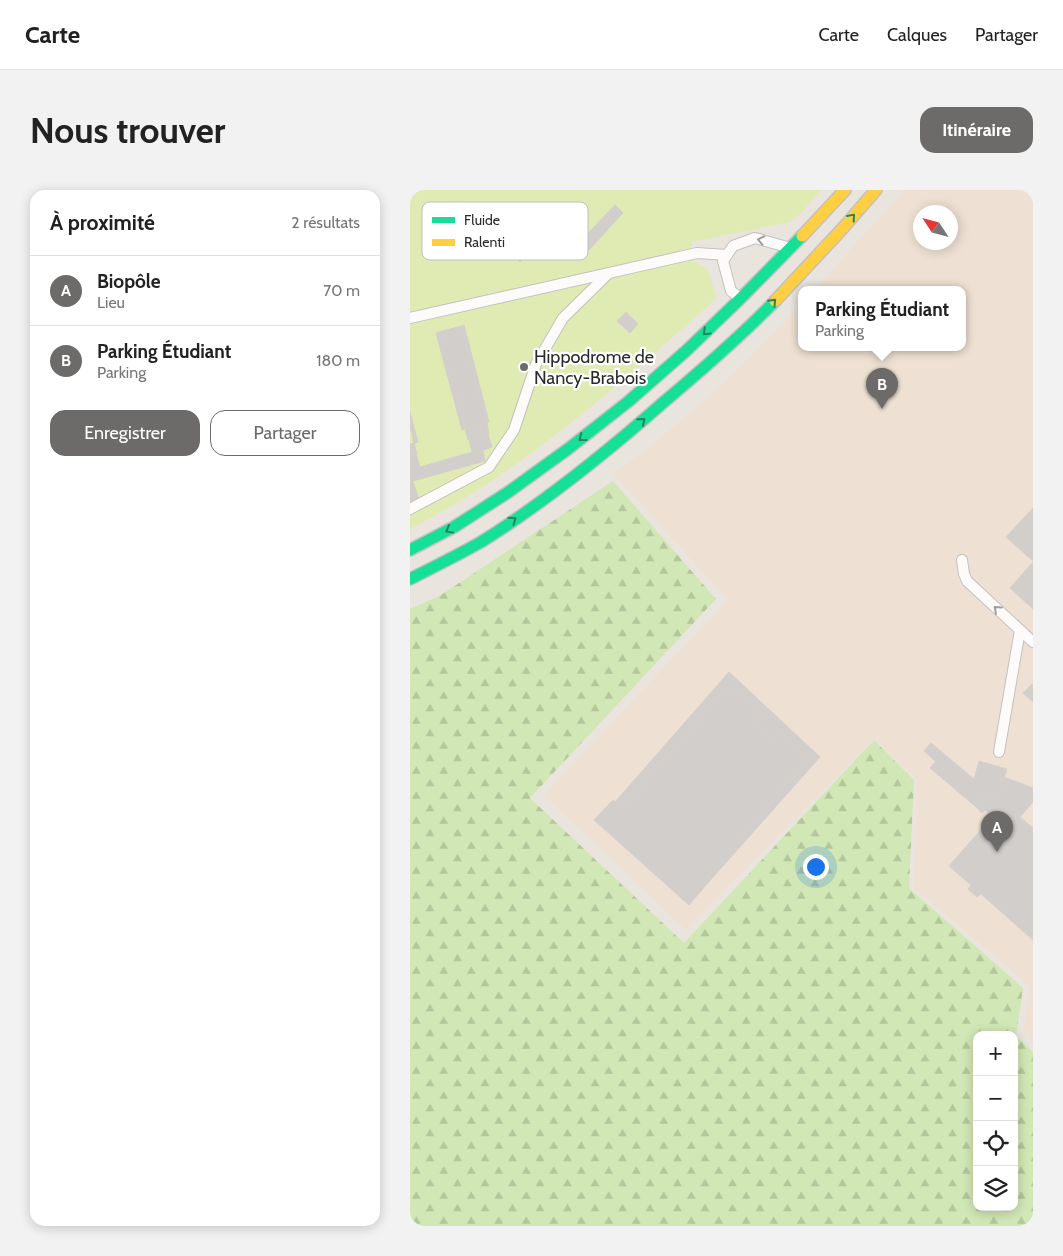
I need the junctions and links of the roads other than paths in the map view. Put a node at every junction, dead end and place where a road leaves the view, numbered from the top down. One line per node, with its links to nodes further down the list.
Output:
1 (845, 190): 3 (street)
2 (876, 190): 6 (street, one-way to 2)
3 (790, 248): 4 (lane, one-way to 4); 6 (street)
4 (727, 255): 5 (lane); 6 (lane)
5 (610, 272): 7 (lane); 8 (lane)
6 (750, 307): 9 (street, one-way to 9); 11 (street, one-way to 6)
7 (410, 318)
8 (410, 509)
9 (410, 550)
10 (962, 560): 12 (lane, one-way to 10)
11 (410, 579)
12 (1020, 630): 13 (lane); 14 (lane)
13 (1033, 642)
14 (998, 752)

